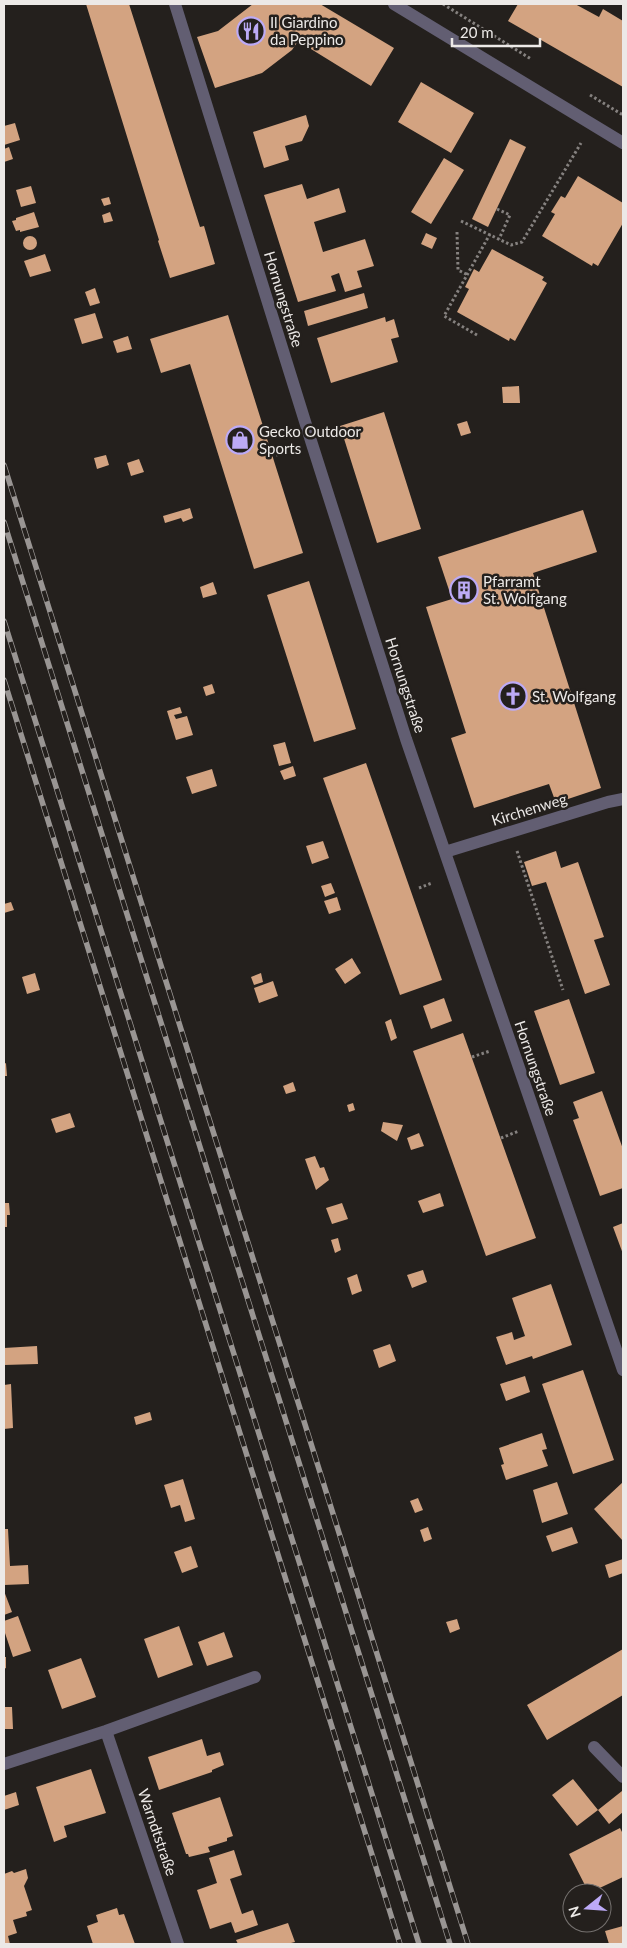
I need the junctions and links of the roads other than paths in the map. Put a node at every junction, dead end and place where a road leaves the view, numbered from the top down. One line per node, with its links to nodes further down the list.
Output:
1 (175, 4): 5 (street, Hornungstraße)
2 (394, 4): 3 (street)
3 (623, 143)
4 (623, 799): 5 (street, Kirchenweg)
5 (445, 852): 6 (street, Hornungstraße)
6 (623, 1370)
7 (255, 1677): 8 (street)
8 (106, 1731): 10 (street); 12 (street, Warndtstraße)
9 (594, 1747): 11 (street)
10 (4, 1764)
11 (623, 1777)
12 (178, 1944)

